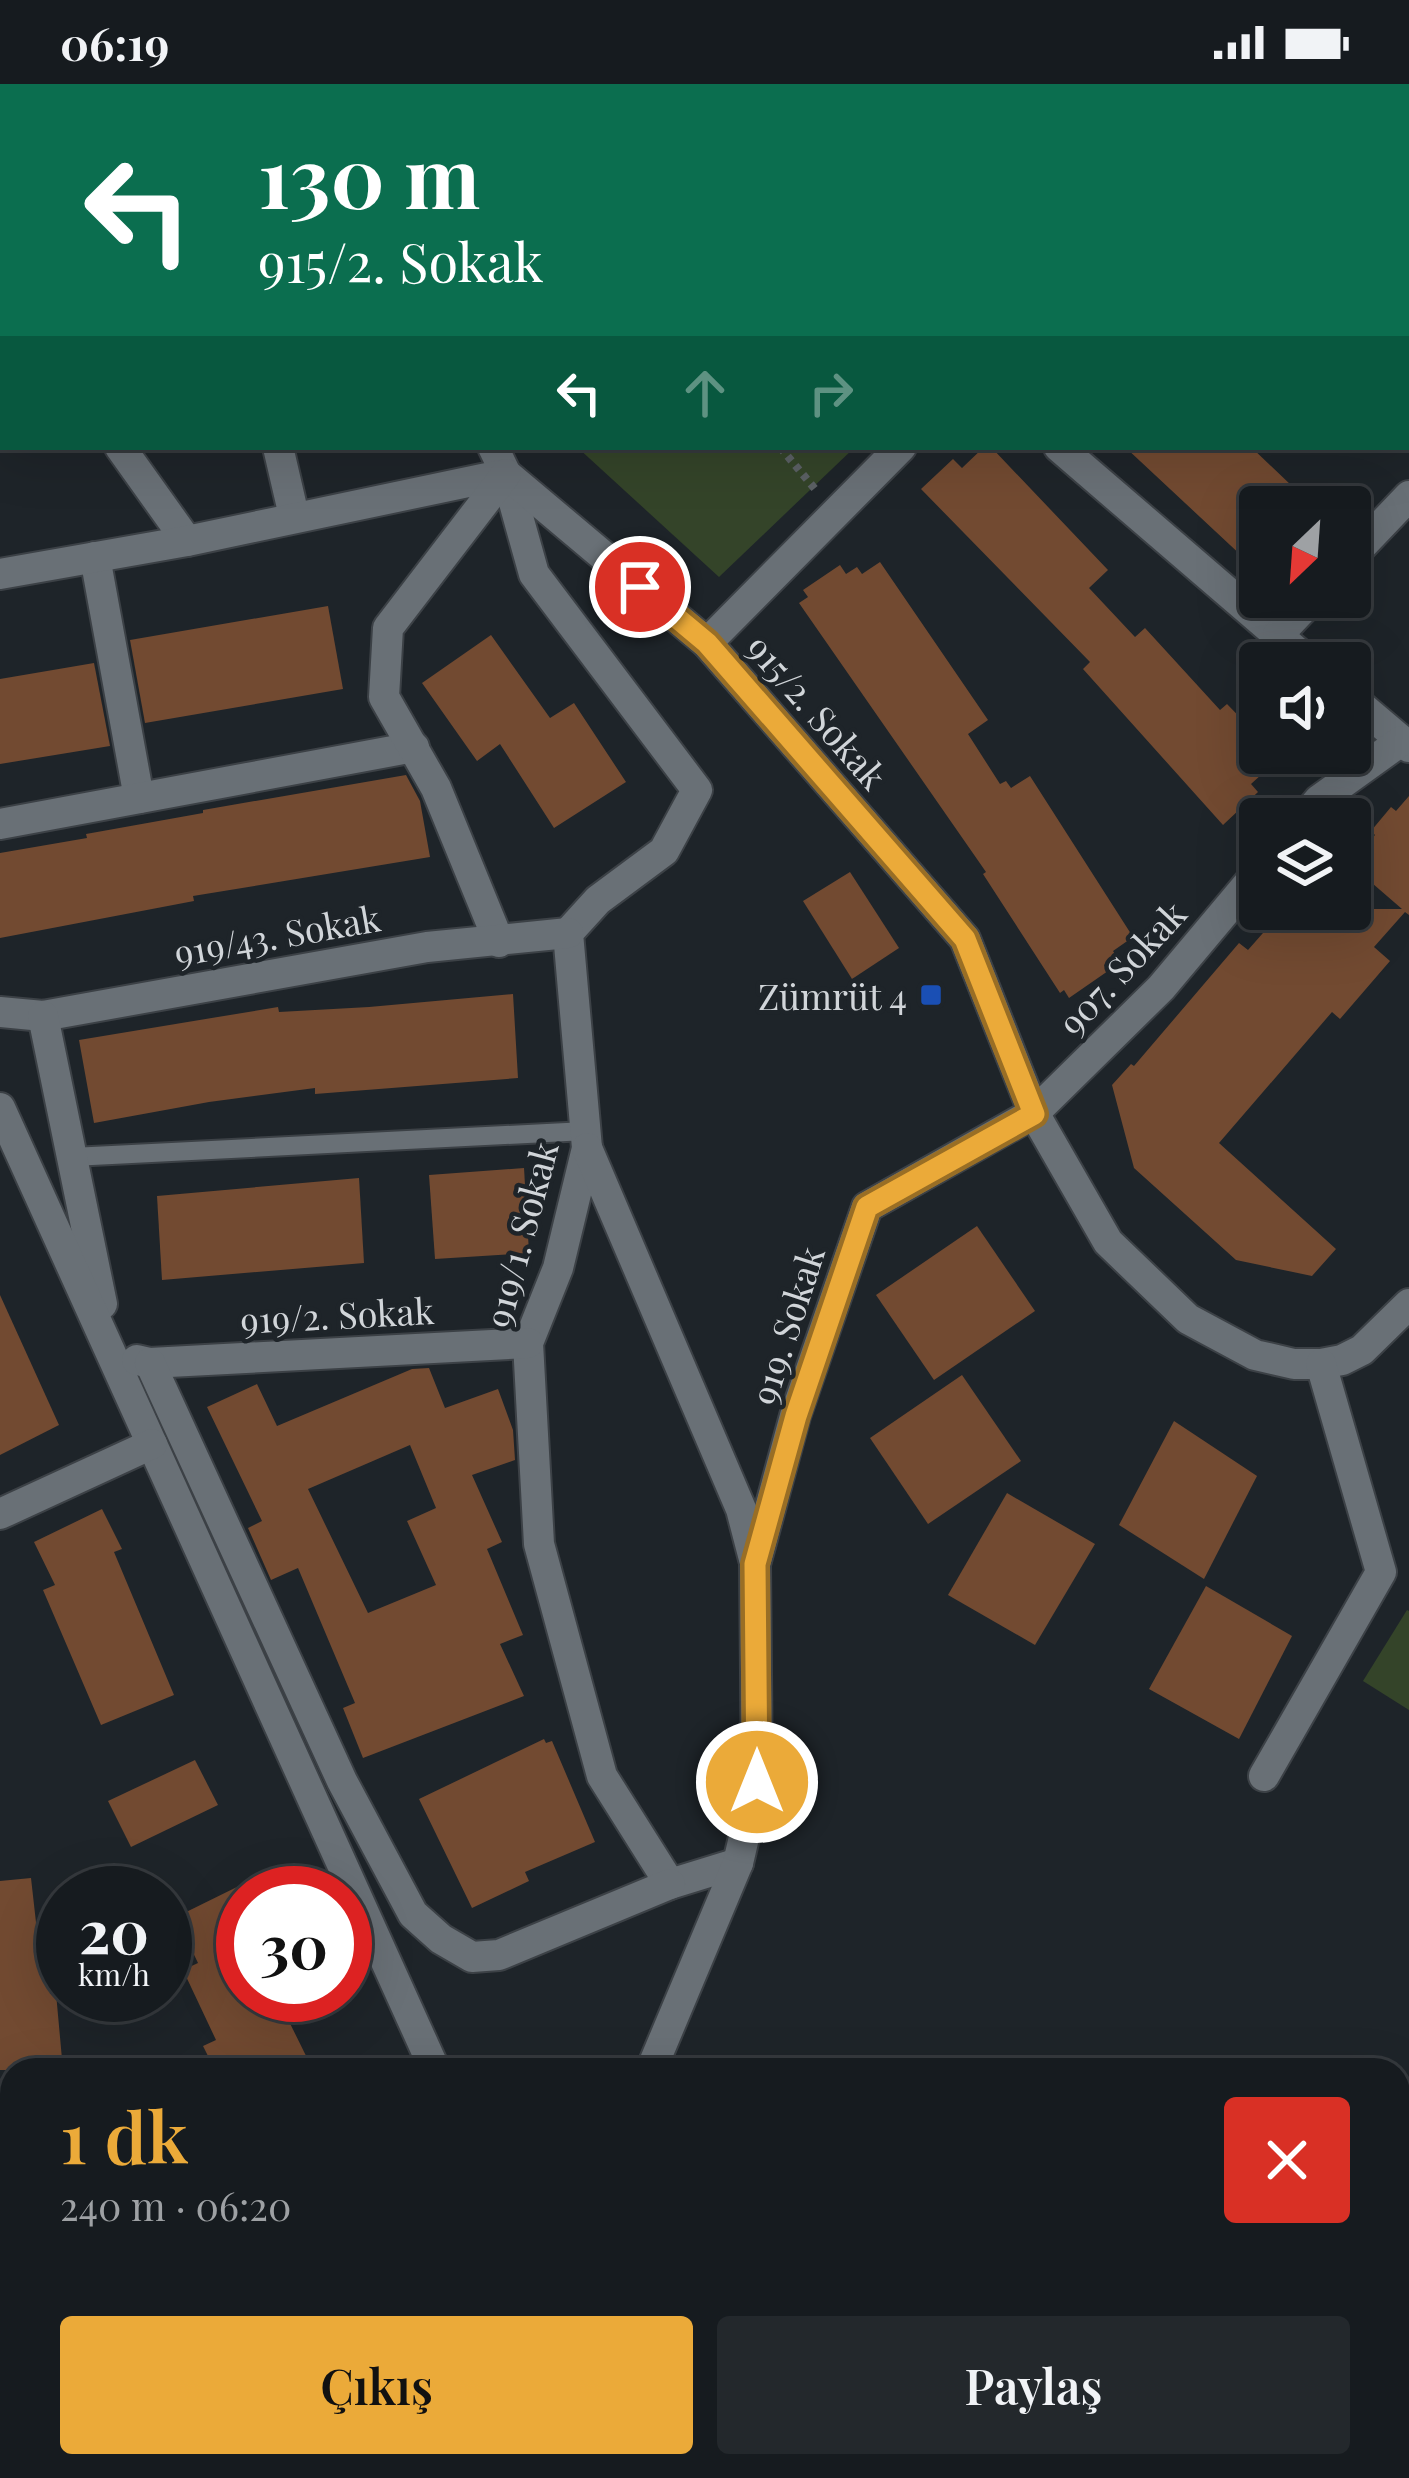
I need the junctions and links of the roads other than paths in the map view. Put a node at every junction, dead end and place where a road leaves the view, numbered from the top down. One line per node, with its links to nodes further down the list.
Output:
1 (122, 450): 9 (street)
2 (279, 450): 7 (street)
3 (898, 450): 15 (street)
4 (1062, 450): 13 (street)
5 (500, 460): 7 (street); 15 (street, 915/2. Sokak); 18 (street); 23 (street)
6 (1409, 496): 8 (street)
7 (294, 516): 9 (street)
8 (1371, 537)
9 (187, 541): 10 (street)
10 (95, 557): 11 (street); 19 (street)
11 (0, 574)
12 (1294, 618): 13 (street)
13 (1277, 635): 14 (street)
14 (1285, 642)
15 (707, 643): 28 (street, 915/2. Sokak)
16 (1371, 715): 17 (street)
17 (1405, 744): 20 (street)
18 (414, 747): 19 (street); 24 (street)
19 (139, 798): 21 (street)
20 (1322, 798)
21 (0, 824)
22 (1239, 895): 28 (street, 907. Sokak)
23 (568, 933): 24 (street, 919/43. Sokak); 29 (street, 919/1. Sokak)
24 (499, 942): 26 (street, 919/43. Sokak)
25 (0, 1012): 26 (street, 919/43. Sokak)
26 (43, 1016): 30 (street)
27 (1, 1103): 33 (street)
28 (1034, 1114): 35 (street, 915/2. Sokak); 38 (street, 919. Sokak)
29 (587, 1139): 30 (lane); 32 (street, 919/1. Sokak); 38 (street)
30 (72, 1157): 33 (street)
31 (1409, 1304): 35 (street, 915/2. Sokak)
32 (528, 1343): 34 (street, 919/2. Sokak); 41 (street, 919/1. Sokak)
33 (112, 1356): 34 (street); 36 (street)
34 (150, 1363): 41 (street)
35 (1321, 1364): 39 (street)
36 (152, 1444): 37 (street); 42 (street)
37 (0, 1514)
38 (755, 1564): 40 (street, 919. Sokak)
39 (1264, 1776)
40 (738, 1863): 41 (street); 43 (street, 919. Sokak)
41 (670, 1884)
42 (430, 2058)
43 (656, 2058)

